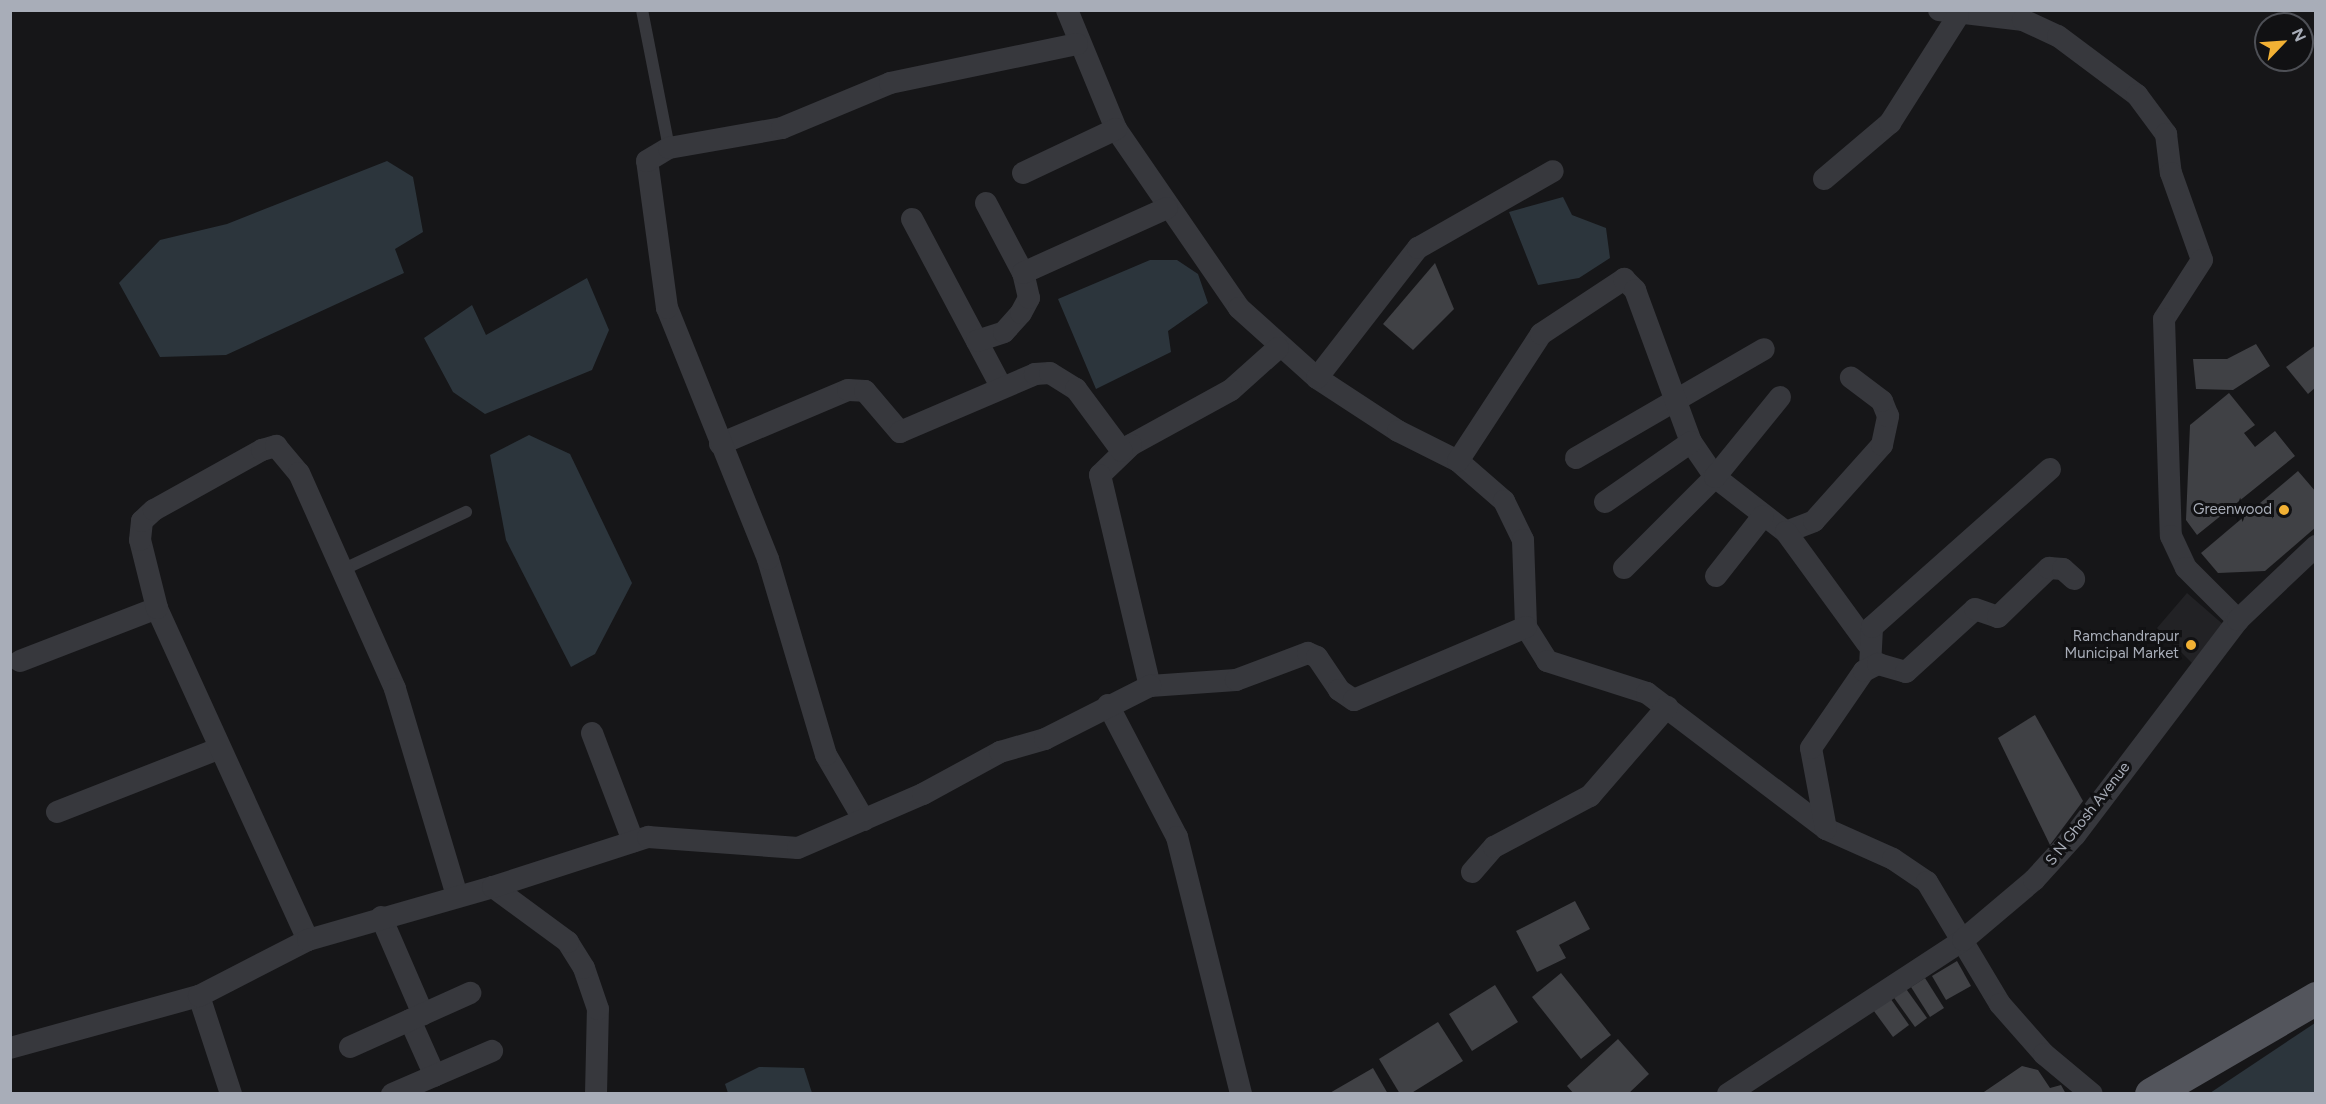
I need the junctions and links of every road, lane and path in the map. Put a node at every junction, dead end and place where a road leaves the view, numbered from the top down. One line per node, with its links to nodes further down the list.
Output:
1 (642, 10): 7 (lane)
2 (1066, 10): 5 (street)
3 (1949, 13): 4 (street); 10 (street)
4 (2023, 15): 40 (street)
5 (1077, 44): 6 (street); 7 (street)
6 (1116, 129): 9 (street); 12 (street)
7 (669, 148): 24 (street)
8 (1553, 171): 18 (street)
9 (1023, 173)
10 (1824, 178)
11 (986, 202): 14 (street)
12 (1167, 208): 14 (street); 16 (street)
13 (912, 219): 15 (street)
14 (1023, 273): 15 (street)
15 (977, 341): 20 (street)
16 (1278, 348): 18 (street); 25 (street)
17 (1764, 349): 22 (street)
18 (1317, 378): 27 (street)
19 (1851, 378): 33 (street)
20 (1002, 388): 24 (street); 25 (street)
21 (1780, 397): 29 (street)
22 (1676, 402): 23 (street); 26 (street); 27 (street)
23 (1691, 442): 29 (street); 30 (street)
24 (720, 444): 51 (street)
25 (1122, 451): 45 (street)
26 (1576, 458)
27 (1458, 461): 41 (street)
28 (2050, 469): 42 (street)
29 (1715, 477): 32 (street); 35 (street)
30 (1605, 502)
31 (466, 512): 36 (lane)
32 (1763, 516): 33 (street); 37 (street)
33 (1786, 532): 42 (street)
34 (2316, 546): 40 (street, S N Ghosh Avenue)
35 (1624, 568)
36 (342, 570): 39 (street); 56 (street)
37 (1716, 576)
38 (2074, 579): 44 (street)
39 (157, 608): 43 (street); 49 (street)
40 (2238, 620): 59 (street, S N Ghosh Avenue)
41 (1526, 627): 45 (street); 47 (street)
42 (1867, 643): 44 (street)
43 (20, 661)
44 (1870, 666): 52 (street)
45 (1150, 686): 46 (street)
46 (1108, 705): 51 (street); 71 (street)
47 (1667, 707): 52 (street); 54 (street)
48 (592, 733): 53 (street)
49 (220, 748): 50 (street); 58 (street)
50 (57, 812)
51 (864, 820): 53 (street)
52 (1826, 829): 59 (street)
53 (633, 841): 55 (street)
54 (1472, 872)
55 (493, 887): 56 (street); 70 (street)
56 (457, 896): 57 (street)
57 (381, 917): 58 (street); 63 (street)
58 (308, 940): 61 (street)
59 (1963, 940): 72 (street, S N Ghosh Avenue); 73 (street)
60 (470, 993): 63 (street)
61 (199, 996): 65 (street); 68 (street)
62 (2316, 998): 74 (main road)
63 (417, 1017): 64 (street); 67 (street)
64 (350, 1047)
65 (10, 1048)
66 (492, 1052): 67 (street)
67 (435, 1076): 69 (street)
68 (231, 1094)
69 (392, 1094)
70 (596, 1094)
71 (1241, 1094)
72 (1728, 1094)
73 (2092, 1094)
74 (2151, 1094)

